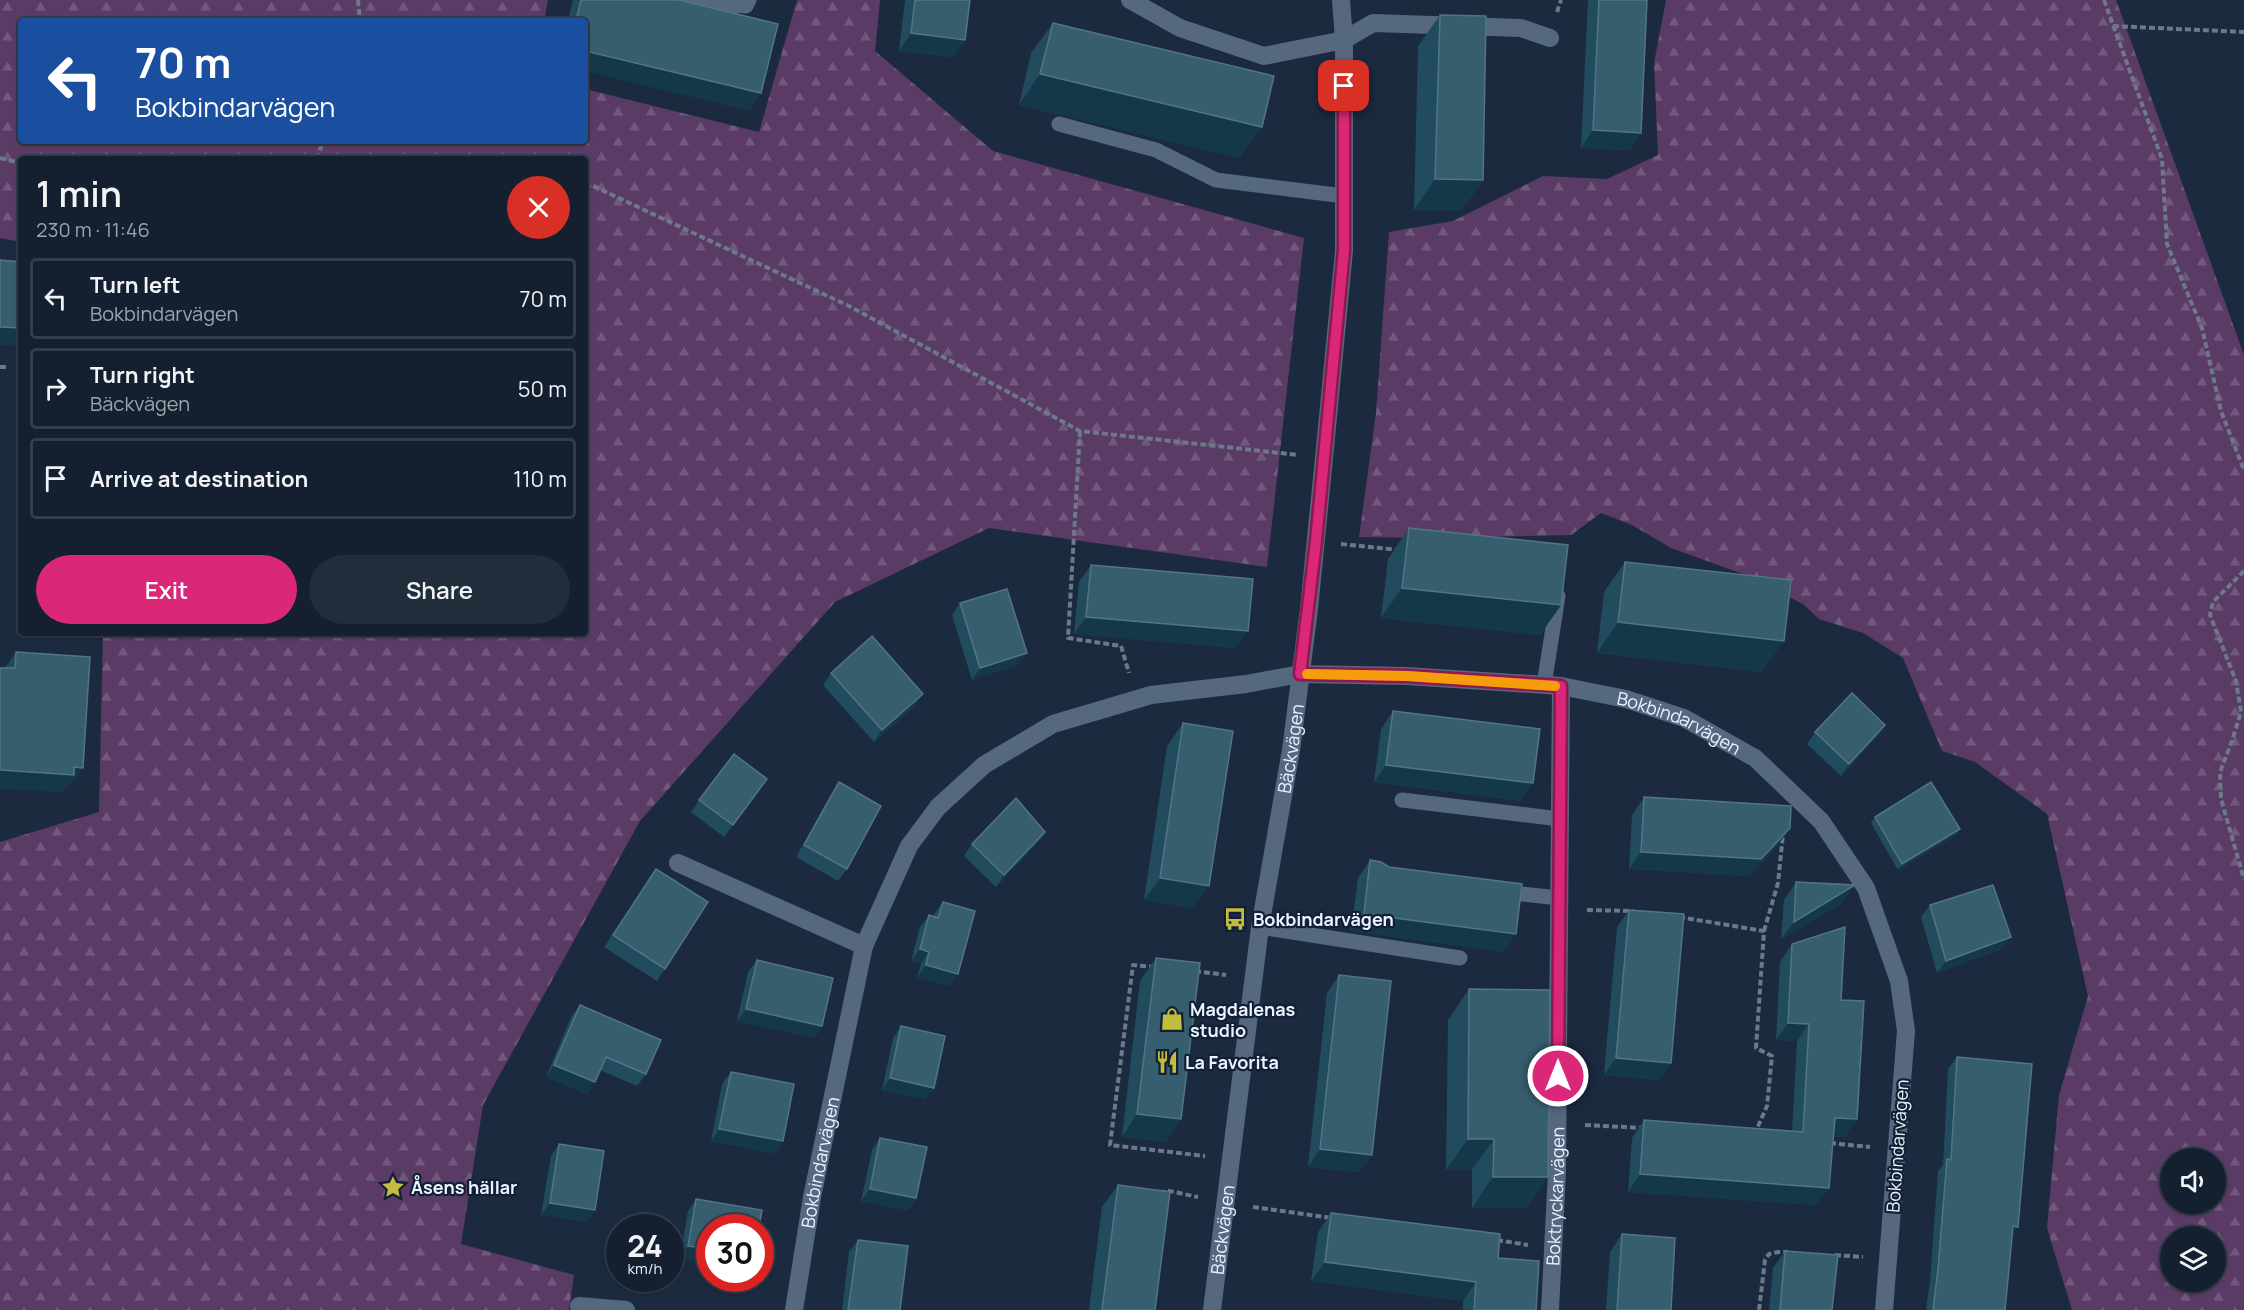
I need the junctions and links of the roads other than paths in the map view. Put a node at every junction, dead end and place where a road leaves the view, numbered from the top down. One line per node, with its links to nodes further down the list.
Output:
1 (749, 0): 4 (lane)
2 (1130, 0): 6 (street)
3 (1341, 0): 6 (street, Bäckvägen)
4 (674, 2)
5 (1550, 38): 6 (street)
6 (1344, 40): 8 (street, Bäckvägen)
7 (1059, 123): 8 (lane)
8 (1344, 196): 10 (street, Bäckvägen)
9 (1558, 596): 11 (lane)
10 (1300, 674): 11 (street, Bokbindarvägen); 17 (street, Bäckvägen); 18 (street, Bokbindarvägen)
11 (1552, 686): 13 (street, Boktryckarvägen); 25 (street, Bokbindarvägen)
12 (1402, 800): 13 (lane)
13 (1560, 819): 16 (street, Boktryckarvägen)
14 (678, 862): 18 (street)
15 (1483, 889): 16 (lane)
16 (1559, 904): 24 (street, Boktryckarvägen)
17 (1260, 927): 19 (lane); 23 (street, Bäckvägen)
18 (864, 946): 22 (street, Bokbindarvägen)
19 (1460, 958)
20 (579, 1306): 21 (street)
21 (626, 1310)
22 (794, 1310)
23 (1212, 1310)
24 (1550, 1310)
25 (1884, 1310)

